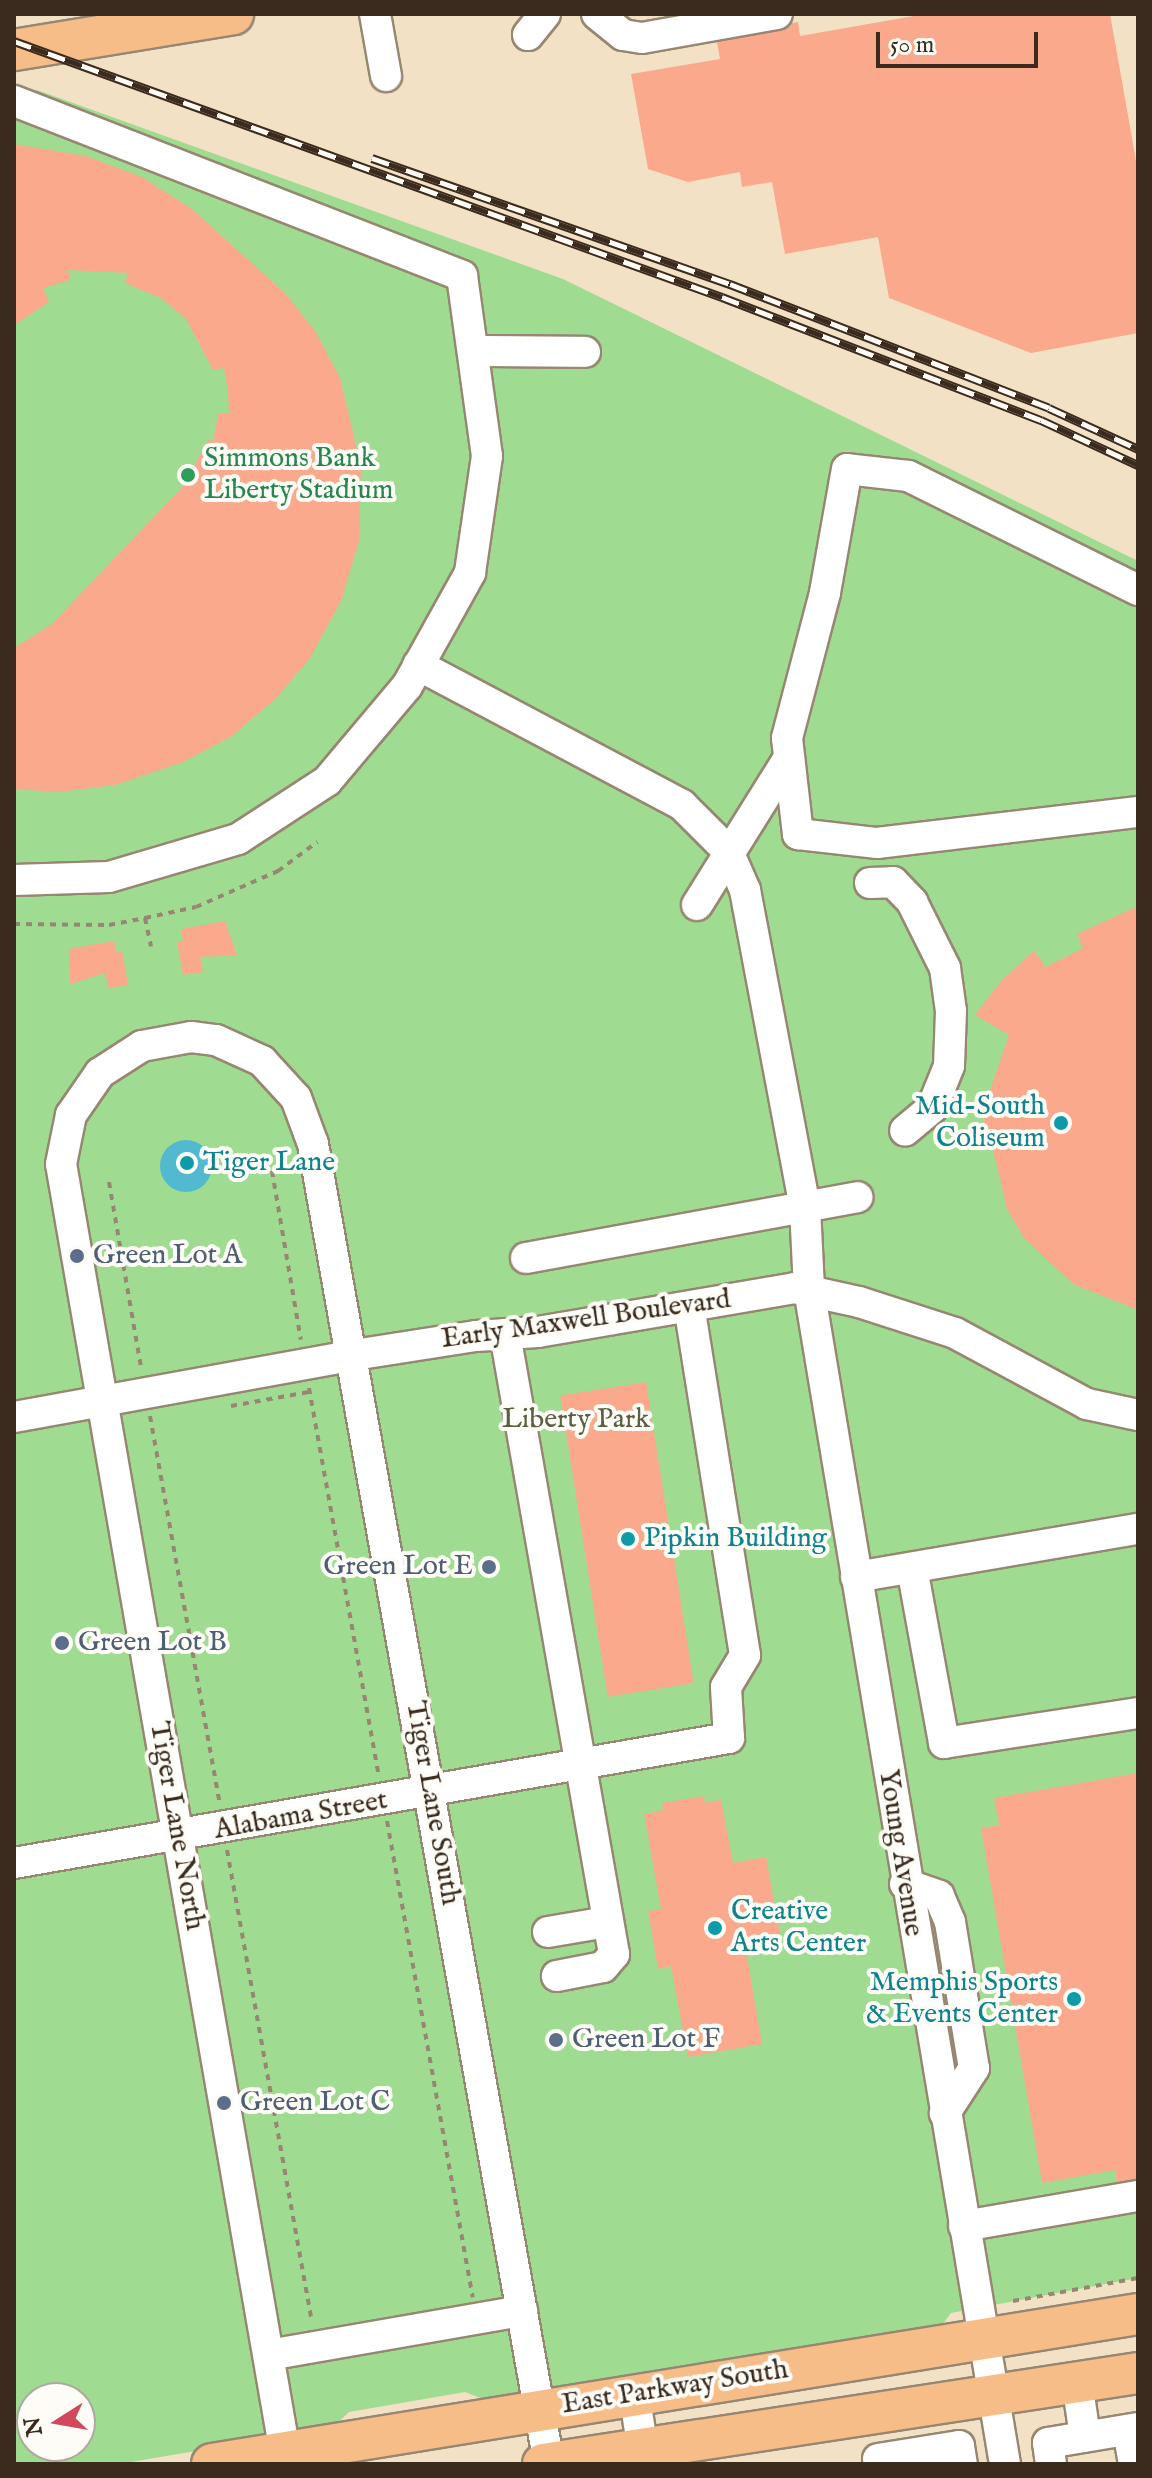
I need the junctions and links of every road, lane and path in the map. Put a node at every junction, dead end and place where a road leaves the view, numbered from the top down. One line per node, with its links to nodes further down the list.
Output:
1 (233, 14): 5 (main road)
2 (375, 14): 7 (street)
3 (597, 14): 4 (street)
4 (777, 14)
5 (102, 25): 6 (main road)
6 (14, 50)
7 (386, 76)
8 (14, 101): 9 (street)
9 (473, 351): 10 (street); 12 (street)
10 (585, 352)
11 (1138, 590): 13 (street)
12 (418, 665): 16 (street); 17 (street)
13 (789, 758): 14 (street); 16 (street)
14 (1138, 812)
15 (317, 842): 20 (path)
16 (728, 851): 19 (street); 28 (street, Young Avenue)
17 (14, 880)
18 (870, 883): 23 (street)
19 (697, 905)
20 (145, 918): 21 (path); 22 (path)
21 (14, 924)
22 (151, 946)
23 (905, 1131)
24 (313, 1144): 33 (street, Tiger Lane South); 36 (street, Tiger Lane North)
25 (272, 1171): 34 (path)
26 (109, 1182): 35 (path)
27 (857, 1197): 28 (street)
28 (805, 1207): 29 (street); 30 (street, Young Avenue)
29 (526, 1258)
30 (809, 1289): 31 (street, Early Maxwell Boulevard); 37 (street, Early Maxwell Boulevard); 41 (street, Young Avenue)
31 (689, 1307): 32 (street, Early Maxwell Boulevard); 43 (street, Alabama Street)
32 (505, 1334): 33 (street, Early Maxwell Boulevard); 43 (street)
33 (354, 1355): 34 (street, Early Maxwell Boulevard); 44 (street, Tiger Lane South)
34 (306, 1366): 35 (street, Early Maxwell Boulevard); 45 (path)
35 (145, 1394): 36 (street, Early Maxwell Boulevard); 46 (path)
36 (101, 1401): 38 (street, Early Maxwell Boulevard); 47 (street, Tiger Lane North)
37 (1138, 1415)
38 (14, 1417)
39 (1138, 1529): 40 (street)
40 (912, 1568): 41 (street); 42 (street)
41 (856, 1577): 53 (street, Young Avenue)
42 (1138, 1713)
43 (578, 1767): 44 (street, Alabama Street); 49 (street)
44 (429, 1793): 45 (street, Alabama Street); 55 (street, Tiger Lane South)
45 (383, 1801): 46 (street, Alabama Street); 54 (path)
46 (224, 1829): 47 (street, Alabama Street); 58 (path)
47 (178, 1837): 48 (street, Alabama Street); 59 (street, Tiger Lane North)
48 (14, 1863)
49 (607, 1922): 50 (street); 51 (street)
50 (548, 1932)
51 (557, 1976)
52 (1138, 2196): 53 (street)
53 (964, 2226): 57 (street, Young Avenue)
54 (475, 2306)
55 (522, 2311): 58 (street); 65 (street, Tiger Lane South)
56 (1138, 2314): 57 (main road, East Parkway South)
57 (983, 2341): 62 (main road, East Parkway South); 63 (street, Young Avenue)
58 (317, 2346): 59 (street)
59 (269, 2355): 70 (street, Tiger Lane North)
60 (1138, 2373): 61 (main road, East Parkway South)
61 (1077, 2382): 63 (main road, East Parkway South); 68 (street)
62 (634, 2392): 65 (main road, East Parkway South); 69 (street)
63 (993, 2395): 64 (main road, East Parkway South); 72 (street, Young Avenue)
64 (934, 2405): 66 (main road, East Parkway South); 71 (street)
65 (540, 2410): 70 (main road, East Parkway South); 74 (street, Tiger Lane South)
66 (870, 2415): 69 (main road, East Parkway South); 73 (street)
67 (1133, 2429): 68 (street); 77 (street)
68 (1085, 2436): 76 (street)
69 (644, 2457): 74 (main road, East Parkway South)
70 (286, 2458): 75 (main road, East Parkway South)
71 (957, 2459): 72 (street); 73 (street)
72 (1004, 2461)
73 (878, 2462)
74 (546, 2463)
75 (212, 2464)
76 (1051, 2464)
77 (1134, 2464)

